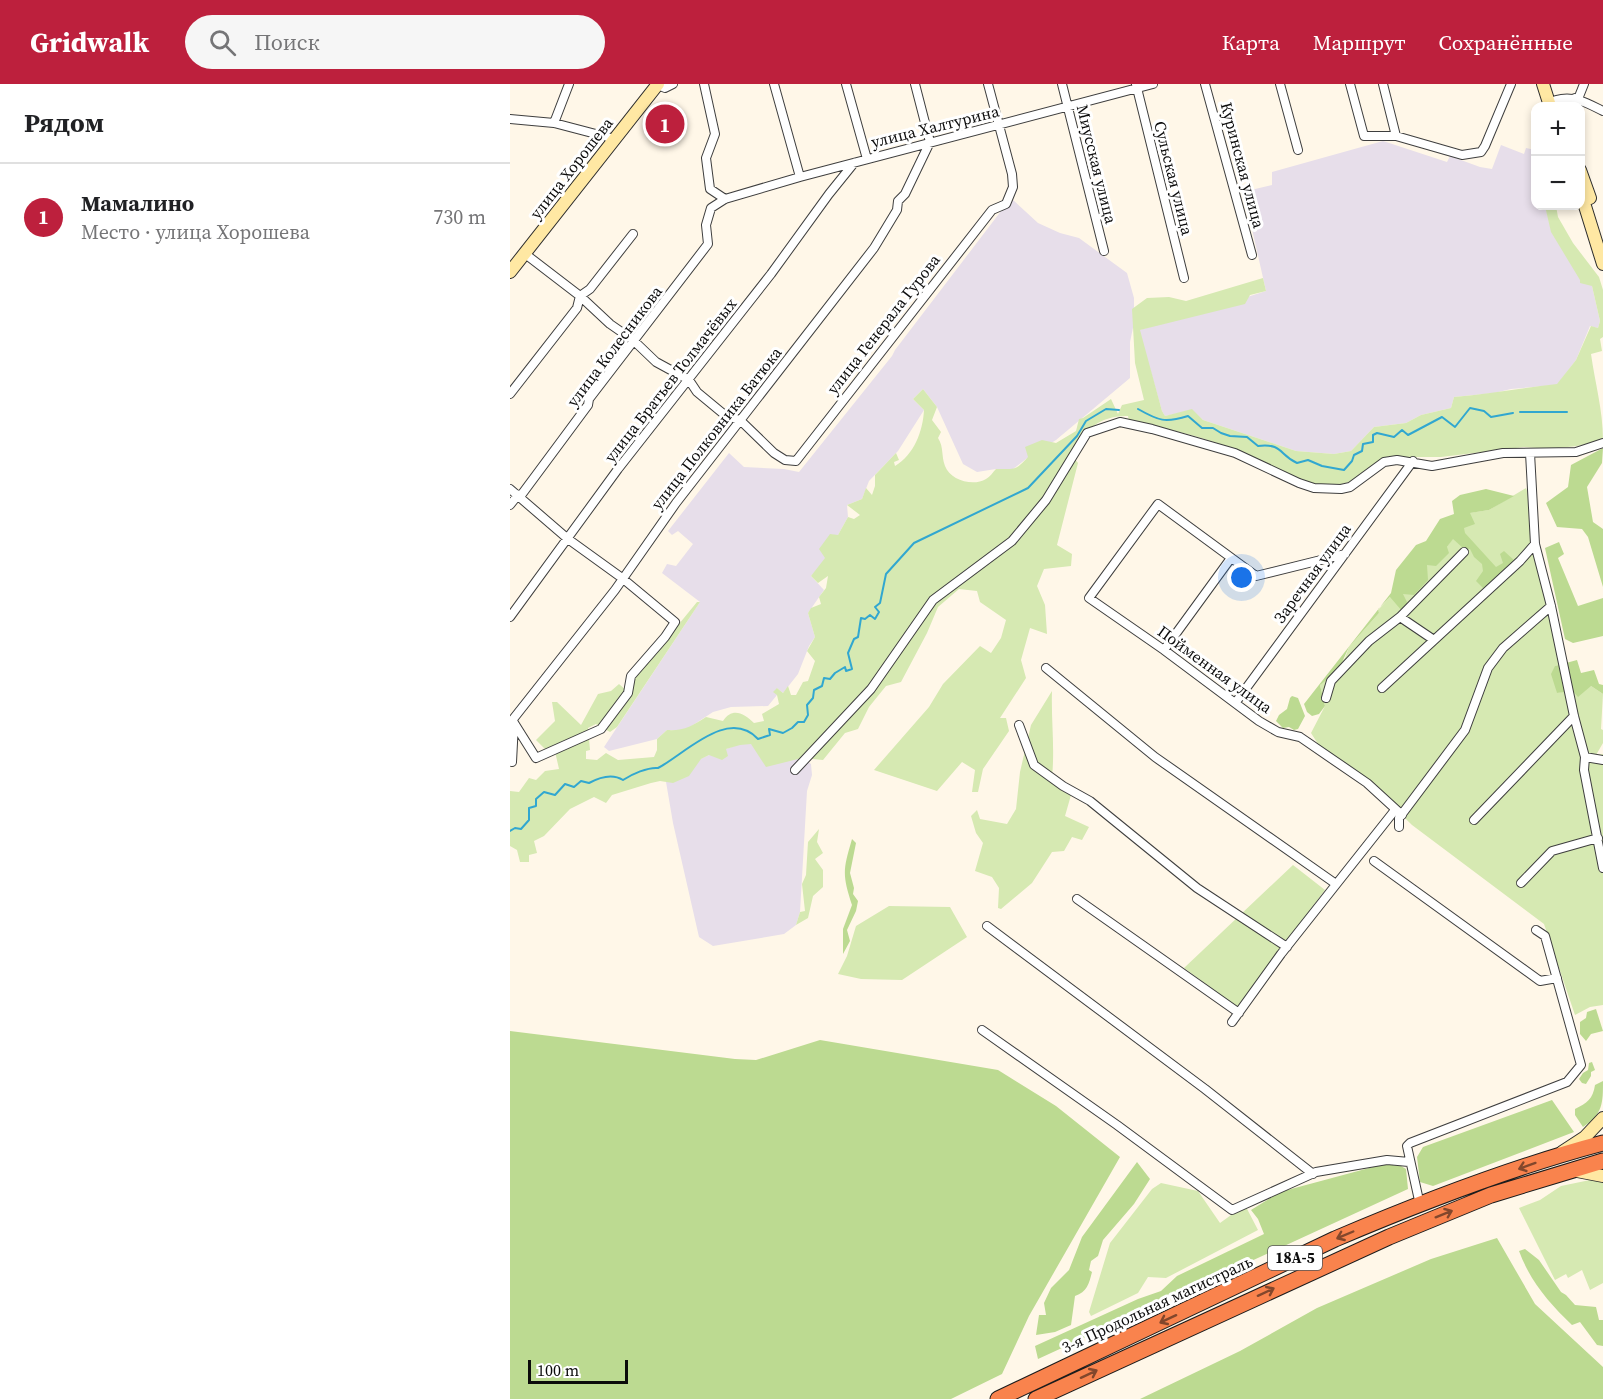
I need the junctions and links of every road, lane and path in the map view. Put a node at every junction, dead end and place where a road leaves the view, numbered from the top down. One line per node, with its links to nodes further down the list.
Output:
1 (569, 84): 27 (street)
2 (658, 84): 3 (street); 30 (main road, улица Хорошева)
3 (673, 84)
4 (704, 84): 37 (street, улица Колесникова)
5 (774, 84): 35 (street)
6 (846, 84): 33 (street)
7 (915, 84): 31 (street)
8 (988, 84): 28 (street)
9 (1062, 84): 24 (street, Миусская улица)
10 (1154, 84): 19 (street, улица Халтурина)
11 (1205, 84): 45 (street, Куринская улица)
12 (1280, 84): 32 (street)
13 (1350, 84): 29 (street)
14 (1383, 84): 29 (street)
15 (1510, 84): 29 (street)
16 (1543, 84): 21 (main road)
17 (1551, 84): 22 (main road)
18 (1584, 84): 20 (street)
19 (1137, 86): 24 (street, улица Халтурина); 48 (street, Сульская улица)
20 (1575, 98): 23 (street); 25 (street)
21 (1554, 102)
22 (1555, 102)
23 (1558, 102)
24 (1068, 107): 28 (street, улица Халтурина); 43 (street, Миусская улица)
25 (1603, 111)
26 (510, 119): 27 (street)
27 (554, 123): 30 (street)
28 (998, 125): 31 (street, улица Халтурина); 53 (street, улица Генерала Гурова)
29 (1396, 136)
30 (615, 139): 44 (main road, улица Хорошева)
31 (930, 142): 33 (street, улица Халтурина); 53 (street, улица Полковника Батюка)
32 (1298, 150)
33 (867, 159): 34 (street, улица Халтурина)
34 (854, 163): 35 (street, улица Халтурина); 51 (street, улица Братьев Толмачёвых)
35 (800, 177): 38 (street, улица Халтурина)
36 (1585, 183): 42 (main road)
37 (710, 189): 38 (street); 40 (street, улица Колесникова)
38 (724, 199): 40 (street)
39 (1585, 203): 46 (main road)
40 (711, 208): 50 (street, улица Колесникова)
41 (633, 234): 49 (street)
42 (1603, 239)
43 (1104, 251)
44 (524, 253): 47 (main road, улица Хорошева); 49 (street)
45 (1252, 255)
46 (1603, 264)
47 (510, 272)
48 (1184, 278)
49 (580, 296): 50 (street); 52 (street)
50 (633, 340): 51 (street); 58 (street, улица Колесникова)
51 (689, 380): 53 (street); 60 (street, улица Братьев Толмачёвых)
52 (510, 394)
53 (740, 420): 65 (street, улица Полковника Батюка)
54 (1603, 443): 55 (street)
55 (1530, 453): 56 (street); 61 (street)
56 (1413, 461): 63 (street, Заречная улица); 81 (street)
57 (510, 489): 58 (street)
58 (518, 495): 59 (street, улица Колесникова); 60 (street)
59 (510, 505)
60 (568, 539): 65 (street); 67 (street, улица Братьев Толмачёвых)
61 (1535, 544): 66 (street); 69 (street)
62 (1464, 552): 68 (street)
63 (1345, 554): 64 (street); 74 (street, Заречная улица)
64 (1231, 558): 70 (street); 70 (street, Пойменная улица)
65 (622, 578): 76 (street, улица Полковника Батюка); 76 (street)
66 (1551, 606): 75 (street); 82 (street)
67 (510, 617)
68 (1400, 617): 69 (street); 73 (street)
69 (1434, 640): 72 (street)
70 (1164, 650): 74 (street, Пойменная улица)
71 (1046, 668): 89 (street)
72 (1382, 688)
73 (1326, 698)
74 (1236, 702): 82 (street, Пойменная улица)
75 (1574, 716): 78 (street); 83 (street)
76 (512, 724): 80 (street)
77 (1019, 725): 93 (street)
78 (1585, 757): 79 (street); 85 (street)
79 (1603, 760)
80 (512, 762)
81 (795, 770)
82 (1398, 813): 84 (street); 89 (street)
83 (1474, 820)
84 (1399, 827)
85 (1598, 838): 87 (street); 88 (street)
86 (1374, 861): 94 (street)
87 (1603, 868)
88 (1521, 883)
89 (1336, 884): 93 (street)
90 (1077, 899): 95 (street)
91 (987, 926): 104 (street)
92 (1536, 930): 94 (street)
93 (1287, 947): 95 (street)
94 (1557, 978): 102 (street)
95 (1239, 1013): 96 (street)
96 (1232, 1022)
97 (982, 1030): 104 (street)
98 (1603, 1119): 100 (main road)
99 (1603, 1143): 100 (highway, 3-я Продольная магистраль / 18А-5)
100 (1558, 1155): 106 (highway, 3-я Продольная магистраль / 18А-5, one-way to 106)
101 (1603, 1161): 103 (highway, 18А-5)
102 (1409, 1162): 104 (street); 106 (street)
103 (1567, 1171): 105 (main road); 108 (highway, 18А-5, one-way to 103)
104 (1313, 1174)
105 (1603, 1176)
106 (1420, 1205): 107 (highway, 3-я Продольная магистраль / 18А-5, one-way to 107)
107 (998, 1399)
108 (1036, 1399)

